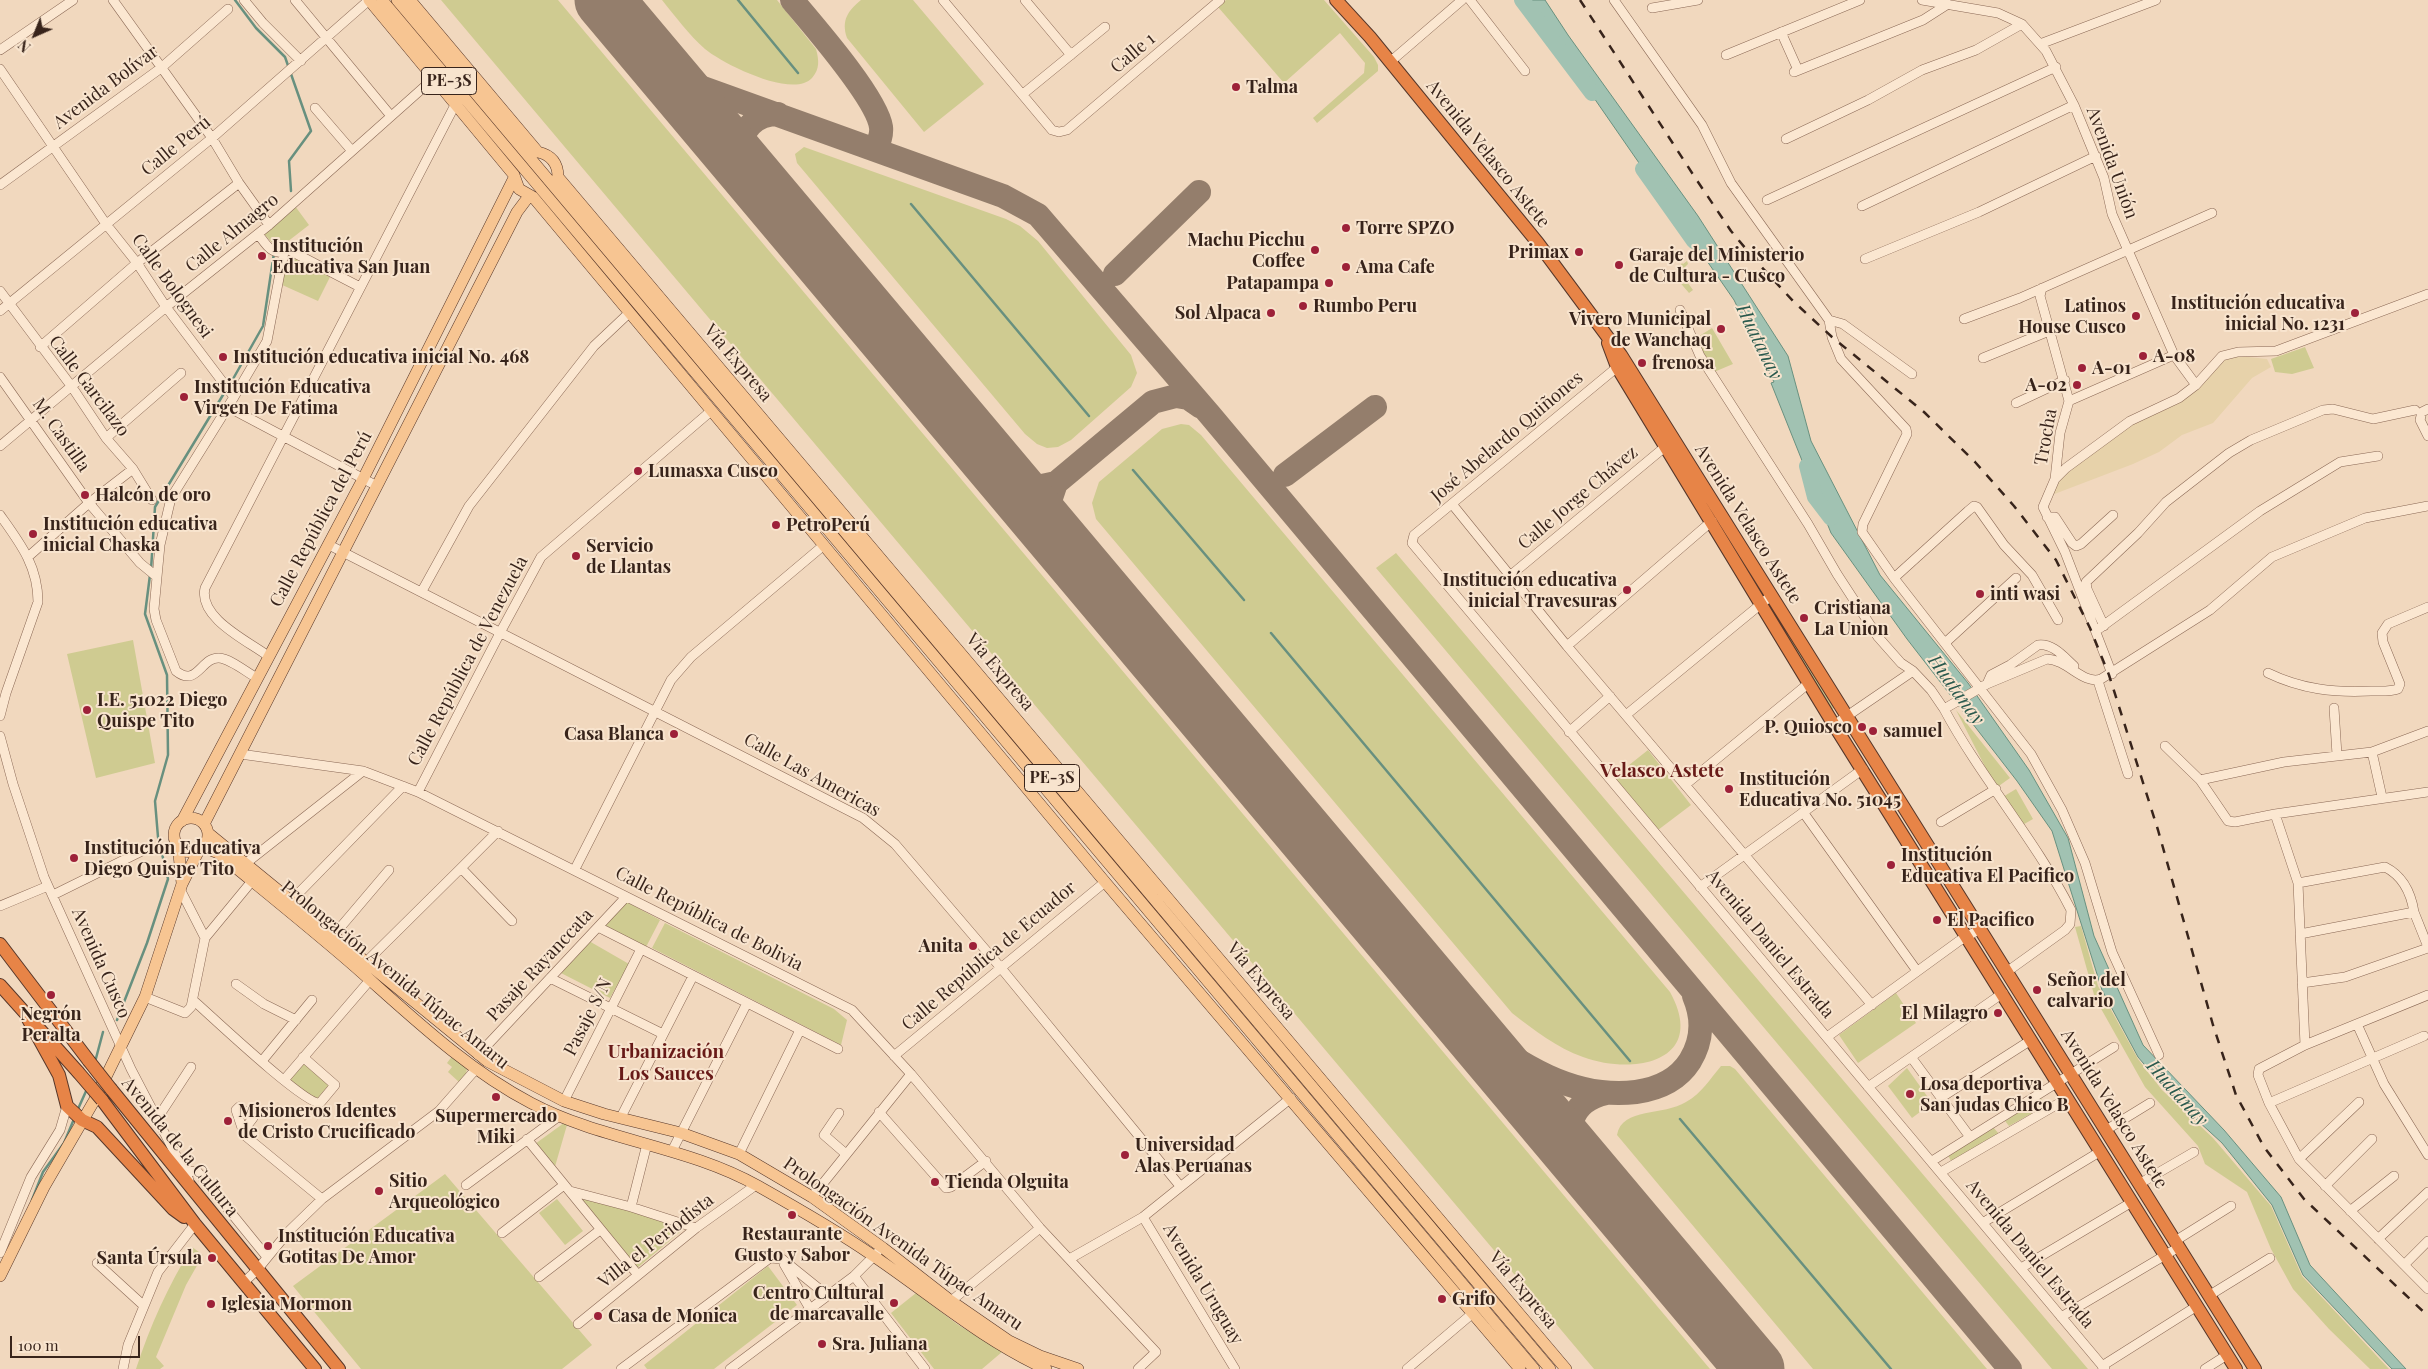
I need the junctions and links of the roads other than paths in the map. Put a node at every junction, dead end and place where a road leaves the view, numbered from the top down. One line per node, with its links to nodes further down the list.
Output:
1 (73, 0): 28 (street)
2 (113, 0): 34 (street)
3 (244, 0): 32 (street)
4 (295, 0): 26 (street)
5 (369, 0): 26 (street, Calle Perú); 37 (main road, PE-3S)
6 (382, 0): 49 (main road, PE-3S)
7 (397, 0): 47 (main road, Vía Expresa / PE-3S)
8 (410, 0): 47 (main road, Vía Expresa / PE-3S)
9 (1025, 0): 29 (street)
10 (1220, 0): 38 (street, Calle 1)
11 (1336, 0): 31 (highway, Avenida Velasco Astete)
12 (1462, 0): 31 (street)
13 (1470, 0): 36 (street)
14 (1614, 0): 77 (street)
15 (1698, 0): 21 (street)
16 (1860, 0): 25 (street)
17 (1922, 0): 20 (street, Avenida Unión)
18 (2156, 0): 27 (street)
19 (947, 2): 38 (street)
20 (1951, 2): 23 (street, Avenida Unión); 25 (street)
21 (1652, 8)
22 (228, 10): 34 (street, Avenida Bolívar)
23 (2022, 24): 27 (street, Avenida Unión); 44 (street)
24 (1105, 26): 29 (street)
25 (1781, 32): 30 (street)
26 (326, 38): 32 (street, Calle Perú); 42 (street)
27 (2040, 44): 33 (street, Avenida Unión)
28 (0, 50)
29 (1070, 55): 38 (street)
30 (1726, 55)
31 (1390, 62): 84 (highway, Avenida Velasco Astete)
32 (298, 64): 43 (street, Calle Perú)
33 (2056, 67): 40 (street, Avenida Unión); 55 (street)
34 (161, 68): 43 (street); 45 (street, Avenida Bolívar)
35 (0, 69): 45 (street, Calle Bolognesi)
36 (1525, 71)
37 (433, 79): 39 (main road, PE-3S); 42 (street, Calle Almagro)
38 (1023, 94)
39 (455, 105): 50 (main road, PE-3S); 65 (street)
40 (2074, 105): 48 (street, Avenida Unión); 56 (street)
41 (315, 108): 46 (street)
42 (392, 116): 46 (street, Calle Almagro)
43 (212, 138): 52 (street); 58 (street, Calle Perú)
44 (1786, 139)
45 (53, 146): 53 (street, Avenida Bolívar); 58 (street, Calle Bolognesi)
46 (352, 151): 59 (street, Calle Almagro)
47 (532, 153): 49 (main road); 51 (main road, Vía Expresa / PE-3S); 51 (main road, Vía Expresa / PE-3S)
48 (2096, 156): 61 (street, Avenida Unión); 63 (street)
49 (517, 163): 50 (main road, Calle República del Perú); 54 (main road, PE-3S)
50 (514, 176): 54 (main road, PE-3S); 109 (main road, Calle República del Perú)
51 (556, 182): 54 (main road); 70 (main road, Vía Expresa / PE-3S); 78 (main road, Vía Expresa / PE-3S)
52 (239, 183): 59 (street); 64 (street)
53 (0, 185)
54 (535, 196): 74 (main road, PE-3S); 75 (main road, PE-3S); 111 (main road, Calle República del Perú)
55 (1767, 200)
56 (1862, 206)
57 (2212, 213): 61 (street)
58 (106, 224): 64 (street, Calle Bolognesi); 69 (street, Calle Perú)
59 (269, 225): 60 (street, Calle Almagro)
60 (258, 234): 62 (street); 71 (street, Calle Almagro)
61 (2127, 250): 66 (street); 82 (street, Avenida Unión)
62 (277, 252): 65 (street); 92 (street)
63 (1866, 259)
64 (137, 263): 71 (street, Calle Bolognesi); 81 (street)
65 (360, 287): 102 (street)
66 (2042, 288): 76 (street); 79 (street)
67 (0, 290): 69 (street, Calle Garcilazo)
68 (2428, 294): 90 (street)
69 (9, 304): 73 (street, Calle Perú); 81 (street, Calle Garcilazo)
70 (654, 306): 78 (main road); 99 (main road, Vía Expresa / PE-3S)
71 (166, 307): 91 (street, Calle Almagro); 92 (street, Calle Bolognesi)
72 (1680, 310): 140 (street)
73 (0, 311)
74 (630, 313): 80 (main road, PE-3S); 129 (street)
75 (645, 315): 80 (main road); 101 (main road, PE-3S)
76 (1964, 318)
77 (1829, 320): 86 (street); 127 (street)
78 (682, 323): 89 (main road, Vía Expresa / PE-3S)
79 (2050, 331): 83 (street); 88 (street)
80 (656, 344): 96 (main road, PE-3S)
81 (40, 346): 91 (street, Calle Garcilazo)
82 (2174, 355): 90 (street, Avenida Unión); 93 (street)
83 (1982, 358)
84 (1621, 364): 106 (highway, Avenida Velasco Astete); 114 (street, José Abelardo Quiñones); 130 (highway, Avenida Velasco Astete)
85 (181, 373): 104 (street)
86 (1912, 374)
87 (0, 377): 100 (street, M. Castilla)
88 (2065, 380): 93 (street); 94 (street)
89 (732, 382): 99 (main road); 310 (main road, Vía Expresa / PE-3S)
90 (2196, 385): 110 (street)
91 (72, 387): 100 (street, Calle Almagro); 104 (street, Calle Garcilazo)
92 (233, 394): 95 (street)
93 (2069, 401): 110 (street, Trocha)
94 (2016, 403)
95 (228, 407): 102 (street); 126 (street)
96 (708, 408): 101 (main road); 122 (main road, PE-3S); 135 (street, Calle República de Venezuela)
97 (2428, 409): 103 (street)
98 (2415, 410): 134 (street)
99 (746, 415): 302 (main road, Vía Expresa / PE-3S)
100 (31, 422): 105 (street, Calle Almagro); 113 (street, M. Castilla)
101 (736, 423): 307 (main road, PE-3S)
102 (283, 436): 109 (street); 139 (street)
103 (2428, 436)
104 (106, 438): 108 (street, Calle Garcilazo)
105 (0, 446)
106 (1666, 446): 119 (highway, Avenida Velasco Astete); 125 (street, Calle Jorge Chávez)
107 (2378, 456): 134 (street)
108 (133, 469): 112 (street, Calle Garcilazo); 113 (street)
109 (363, 479): 111 (street); 121 (main road, Calle República del Perú)
110 (2055, 479): 118 (street)
111 (378, 486): 123 (main road, Calle República del Perú)
112 (152, 500)
113 (89, 503): 124 (street); 126 (street, M. Castilla)
114 (1452, 504): 120 (street, José Abelardo Quiñones); 125 (street)
115 (2428, 506): 142 (street)
116 (0, 515): 124 (street)
117 (2113, 515): 118 (street)
118 (2047, 517): 136 (street)
119 (1712, 521): 131 (highway, Avenida Velasco Astete); 138 (street)
120 (1411, 539): 157 (street, Avenida Daniel Estrada)
121 (329, 545): 123 (street, Calle Las Americas); 139 (main road, Calle República del Perú)
122 (824, 545): 151 (street); 188 (main road, PE-3S)
123 (342, 552): 129 (street, Calle Las Americas); 161 (main road, Calle República del Perú)
124 (29, 556): 153 (street)
125 (1511, 575): 138 (street)
126 (155, 576): 143 (street)
127 (1894, 578): 133 (street); 137 (street)
128 (2016, 578): 137 (street)
129 (422, 591): 135 (street, Calle Las Americas)
130 (1772, 595): 131 (street); 154 (highway, Avenida Velasco Astete)
131 (1761, 604): 146 (highway, Avenida Velasco Astete); 152 (street)
132 (2428, 607): 141 (street)
133 (2058, 620)
134 (2104, 626): 136 (street)
135 (501, 631): 151 (street, Calle Las Americas); 170 (street, Calle República de Venezuela)
136 (2096, 631): 142 (street)
137 (1944, 643): 147 (street)
138 (1567, 646): 148 (street)
139 (268, 656): 143 (main road, Calle República del Perú)
140 (1913, 671): 149 (street); 154 (street)
141 (2268, 673)
142 (2112, 674): 145 (street)
143 (257, 678): 175 (main road, Calle República del Perú)
144 (2088, 680): 145 (street); 147 (street); 147 (street)
145 (2098, 681): 165 (street)
146 (1809, 683): 155 (highway, Avenida Velasco Astete); 167 (street)
147 (1982, 688): 149 (street); 239 (street)
148 (1610, 696): 152 (street); 157 (street)
149 (1946, 707): 169 (street)
150 (2334, 708): 162 (street)
151 (656, 711): 185 (street); 209 (street, Calle Las Americas)
152 (1626, 715): 167 (street)
153 (0, 716)
154 (1847, 716): 155 (street); 200 (highway, Avenida Velasco Astete)
155 (1834, 725): 163 (highway, Avenida Velasco Astete)
156 (2428, 731): 160 (street)
157 (1569, 732): 191 (street, Avenida Daniel Estrada)
158 (0, 736): 190 (street, Avenida Cusco)
159 (2165, 746): 166 (street)
160 (2372, 752): 162 (street); 172 (street)
161 (240, 754): 164 (street, Calle República de Bolivia); 177 (main road, Calle República del Perú)
162 (2337, 755): 166 (street)
163 (1863, 769): 173 (street); 203 (highway, Avenida Velasco Astete)
164 (363, 771): 168 (street, Calle República de Bolivia); 183 (street)
165 (2128, 774)
166 (2200, 780): 174 (street)
167 (1685, 785): 182 (street)
168 (403, 786): 170 (street, Calle República de Bolivia); 195 (street)
169 (1996, 789): 176 (street); 211 (street)
170 (418, 792): 178 (street, Calle República de Bolivia)
171 (2428, 792): 172 (street)
172 (2382, 797): 174 (street)
173 (1803, 812): 182 (street); 210 (street)
174 (2275, 814): 189 (street)
175 (182, 821): 177 (main road); 179 (main road)
176 (1941, 822)
177 (206, 828): 180 (main road); 183 (main road, Prolongación Avenida Túpac Amaru)
178 (498, 831): 184 (street); 185 (street, Calle República de Bolivia)
179 (178, 845): 180 (main road); 192 (main road)
180 (201, 849): 187 (main road, Prolongación Avenida Túpac Amaru); 192 (main road)
181 (144, 850): 193 (street)
182 (1744, 855): 191 (street); 224 (street)
183 (245, 864): 195 (main road, Prolongación Avenida Túpac Amaru)
184 (462, 868): 198 (street); 208 (street)
185 (575, 869): 194 (street, Calle República de Bolivia)
186 (389, 870): 202 (street)
187 (252, 881): 204 (street); 214 (main road, Prolongación Avenida Túpac Amaru)
188 (1105, 882): 209 (street, Calle República de Ecuador); 253 (main road, PE-3S)
189 (2298, 883): 197 (street); 201 (street)
190 (48, 886): 193 (street, Avenida Cusco); 196 (street)
191 (1700, 887): 232 (street, Avenida Daniel Estrada)
192 (181, 888): 204 (street); 220 (main road)
193 (53, 896): 236 (street, Avenida Cusco)
194 (626, 897): 199 (street, Pasaje Rayanccata); 240 (street, Calle República de Bolivia)
195 (290, 902): 202 (main road, Prolongación Avenida Túpac Amaru)
196 (0, 906)
197 (2414, 912): 201 (street); 206 (street)
198 (512, 921)
199 (598, 927): 207 (street); 213 (street, Pasaje Rayanccata)
200 (1980, 929): 203 (street); 211 (highway, Avenida Velasco Astete)
201 (2300, 934): 215 (street)
202 (333, 936): 208 (main road, Prolongación Avenida Túpac Amaru)
203 (1967, 937): 210 (street); 218 (highway, Avenida Velasco Astete)
204 (204, 938): 221 (street)
205 (0, 944): 292 (highway, Avenida de la Cultura, bridge)
206 (2428, 948): 215 (street)
207 (641, 949): 212 (street); 225 (street, Pasaje S/N)
208 (366, 962): 238 (main road, Prolongación Avenida Túpac Amaru)
209 (1001, 968): 240 (street, Calle República de Ecuador); 288 (street, Calle Las Americas)
210 (1918, 971): 224 (street)
211 (2008, 972): 248 (highway, Avenida Velasco Astete)
212 (693, 976): 223 (street); 230 (street)
213 (550, 978): 225 (street); 238 (street, Pasaje Rayanccata)
214 (370, 980): 241 (street); 246 (main road, Prolongación Avenida Túpac Amaru)
215 (2302, 983): 234 (street)
216 (236, 984): 227 (street)
217 (0, 985): 226 (highway, Avenida de la Cultura)
218 (2003, 993): 233 (highway, Avenida Velasco Astete); 242 (street)
219 (2428, 995): 228 (street)
220 (145, 997): 221 (street); 236 (main road)
221 (193, 1000): 244 (street)
222 (312, 1000): 227 (street)
223 (747, 1003): 229 (street); 268 (street)
224 (1872, 1005): 232 (street)
225 (611, 1008): 230 (street); 256 (street, Pasaje S/N)
226 (28, 1017): 255 (highway, Avenida de la Cultura, bridge); 261 (highway)
227 (296, 1020): 244 (street)
228 (2357, 1024): 234 (street); 243 (street)
229 (800, 1030): 237 (street); 276 (street)
230 (663, 1034): 264 (street)
231 (2424, 1036): 243 (street)
232 (1827, 1037): 251 (street, Avenida Daniel Estrada)
233 (2032, 1040): 250 (highway, Avenida Velasco Astete); 252 (street)
234 (2305, 1045): 257 (street)
235 (2114, 1047): 248 (street)
236 (121, 1048): 255 (main road); 265 (street, Avenida Cusco)
237 (838, 1049)
238 (478, 1055): 256 (main road, Prolongación Avenida Túpac Amaru)
239 (2159, 1055)
240 (894, 1056): 247 (street, Calle República de Bolivia)
241 (303, 1057): 249 (street); 249 (street)
242 (1911, 1057): 251 (street); 252 (street)
243 (2372, 1059): 257 (street); 278 (street)
244 (262, 1061): 249 (street)
245 (191, 1067): 265 (street)
246 (476, 1070): 263 (main road, Prolongación Avenida Túpac Amaru); 294 (street)
247 (911, 1074): 260 (street); 280 (street, Calle República de Bolivia)
248 (2071, 1074): 250 (street); 266 (highway, Avenida Velasco Astete)
249 (284, 1080)
250 (2058, 1081): 254 (highway, Avenida Velasco Astete); 269 (street)
251 (1868, 1087): 281 (street, Avenida Daniel Estrada)
252 (1942, 1097): 269 (street)
253 (1291, 1098): 288 (street); 322 (main road, PE-3S)
254 (2068, 1098): 274 (highway, Avenida Velasco Astete); 283 (street)
255 (98, 1100): 261 (main road); 301 (highway, Avenida de la Cultura)
256 (564, 1100): 264 (main road, Prolongación Avenida Túpac Amaru)
257 (2269, 1102): 279 (street)
258 (2359, 1102): 279 (street)
259 (2150, 1103): 266 (street)
260 (879, 1112): 277 (street); 280 (street)
261 (74, 1113): 301 (highway); 313 (street); 326 (main road)
262 (839, 1113): 277 (street)
263 (558, 1117): 270 (street); 272 (main road, Prolongación Avenida Túpac Amaru)
264 (621, 1117): 268 (main road, Prolongación Avenida Túpac Amaru)
265 (157, 1119): 282 (street, Avenida Cusco)
266 (2106, 1130): 285 (highway, Avenida Velasco Astete)
267 (243, 1131): 294 (street)
268 (681, 1134): 273 (street); 276 (main road, Prolongación Avenida Túpac Amaru)
269 (1970, 1136): 281 (street)
270 (527, 1139): 286 (street); 290 (street)
271 (2372, 1139): 289 (street)
272 (647, 1144): 273 (main road, Prolongación Avenida Túpac Amaru); 297 (street)
273 (672, 1151): 287 (main road, Prolongación Avenida Túpac Amaru)
274 (2101, 1152): 295 (highway, Avenida Velasco Astete); 300 (street)
275 (2194, 1152): 285 (street)
276 (739, 1154): 293 (main road, Prolongación Avenida Túpac Amaru)
277 (846, 1154): 293 (street)
278 (2428, 1155)
279 (2299, 1159): 289 (street)
280 (986, 1161): 304 (street, Calle República de Bolivia)
281 (1932, 1161): 283 (street, Avenida Daniel Estrada)
282 (186, 1172): 292 (street, Avenida Cusco); 316 (street)
283 (1942, 1172): 300 (street, Avenida Daniel Estrada)
284 (2394, 1176): 298 (street)
285 (2140, 1184): 311 (highway, Avenida Velasco Astete)
286 (466, 1185)
287 (756, 1185): 303 (street, Villa el Periodista); 315 (main road, Prolongación Avenida Túpac Amaru)
288 (1180, 1186): 299 (street)
289 (2324, 1186): 298 (street)
290 (567, 1188): 297 (street); 305 (street); 306 (street)
291 (2428, 1192): 308 (street)
292 (195, 1194): 324 (highway, Avenida de la Cultura)
293 (812, 1197): 312 (main road, Prolongación Avenida Túpac Amaru)
294 (322, 1199): 316 (street)
295 (2132, 1202): 314 (highway, Avenida Velasco Astete); 323 (street)
296 (2231, 1206): 311 (street)
297 (631, 1207): 303 (street)
298 (2350, 1211): 308 (street)
299 (1143, 1217): 317 (street); 356 (street, Avenida Uruguay)
300 (1984, 1222): 323 (street, Avenida Daniel Estrada)
301 (195, 1224): 329 (highway, Avenida de la Cultura); 334 (street)
302 (1430, 1226): 310 (main road); 342 (main road, Vía Expresa / PE-3S)
303 (696, 1228): 325 (street, Villa el Periodista)
304 (1040, 1228): 317 (street, Calle República de Bolivia); 333 (street)
305 (600, 1230): 325 (street); 328 (street)
306 (502, 1233)
307 (1422, 1236): 322 (main road); 344 (main road, PE-3S)
308 (2378, 1238): 321 (street)
309 (2428, 1241): 321 (street)
310 (1460, 1243): 338 (main road, Vía Expresa / PE-3S)
311 (2177, 1244): 314 (street); 331 (highway, Avenida Velasco Astete)
312 (883, 1248): 315 (street); 333 (main road, Prolongación Avenida Túpac Amaru)
313 (0, 1253)
314 (2165, 1255): 335 (highway, Avenida Velasco Astete); 339 (street)
315 (874, 1256): 327 (street); 353 (main road, Prolongación Avenida Túpac Amaru)
316 (267, 1257): 324 (street)
317 (1071, 1258): 355 (street, Calle República de Bolivia)
318 (2270, 1258): 331 (street)
319 (782, 1259): 332 (street); 336 (street); 350 (street)
320 (97, 1263): 334 (street)
321 (2404, 1265): 330 (street)
322 (1434, 1266): 337 (main road, PE-3S)
323 (2021, 1268): 339 (street, Avenida Daniel Estrada)
324 (257, 1270): 329 (street); 343 (highway, Avenida de la Cultura)
325 (638, 1275): 340 (street, Villa el Periodista)
326 (0, 1276)
327 (854, 1276): 332 (street); 352 (street)
328 (538, 1277)
329 (243, 1283): 346 (highway, Avenida de la Cultura)
330 (2428, 1289)
331 (2210, 1295): 364 (highway, Avenida Velasco Astete)
332 (828, 1296): 336 (street)
333 (951, 1301): 354 (main road, Prolongación Avenida Túpac Amaru)
334 (143, 1305): 348 (street)
335 (2197, 1306): 345 (highway, Avenida Velasco Astete); 347 (street)
336 (810, 1309): 351 (street)
337 (1473, 1313): 341 (main road, PE-3S); 357 (street)
338 (1520, 1314): 342 (main road); 361 (main road, Vía Expresa / PE-3S)
339 (2061, 1317): 347 (street, Avenida Daniel Estrada)
340 (578, 1324)
341 (1494, 1337): 344 (main road); 358 (main road, PE-3S)
342 (1529, 1344): 360 (main road, Vía Expresa / PE-3S)
343 (322, 1348): 346 (highway); 349 (highway, Avenida de la Cultura)
344 (1519, 1351): 359 (main road, PE-3S)
345 (2227, 1355): 362 (street); 363 (highway, Avenida Velasco Astete)
346 (311, 1364)
347 (2103, 1367)
348 (122, 1369)
349 (339, 1369)
350 (620, 1369)
351 (730, 1369)
352 (925, 1369)
353 (1046, 1369)
354 (1078, 1369)
355 (1138, 1369)
356 (1235, 1369)
357 (1407, 1369)
358 (1520, 1369)
359 (1534, 1369)
360 (1550, 1369)
361 (1566, 1369)
362 (2205, 1369)
363 (2236, 1369)
364 (2255, 1369)

